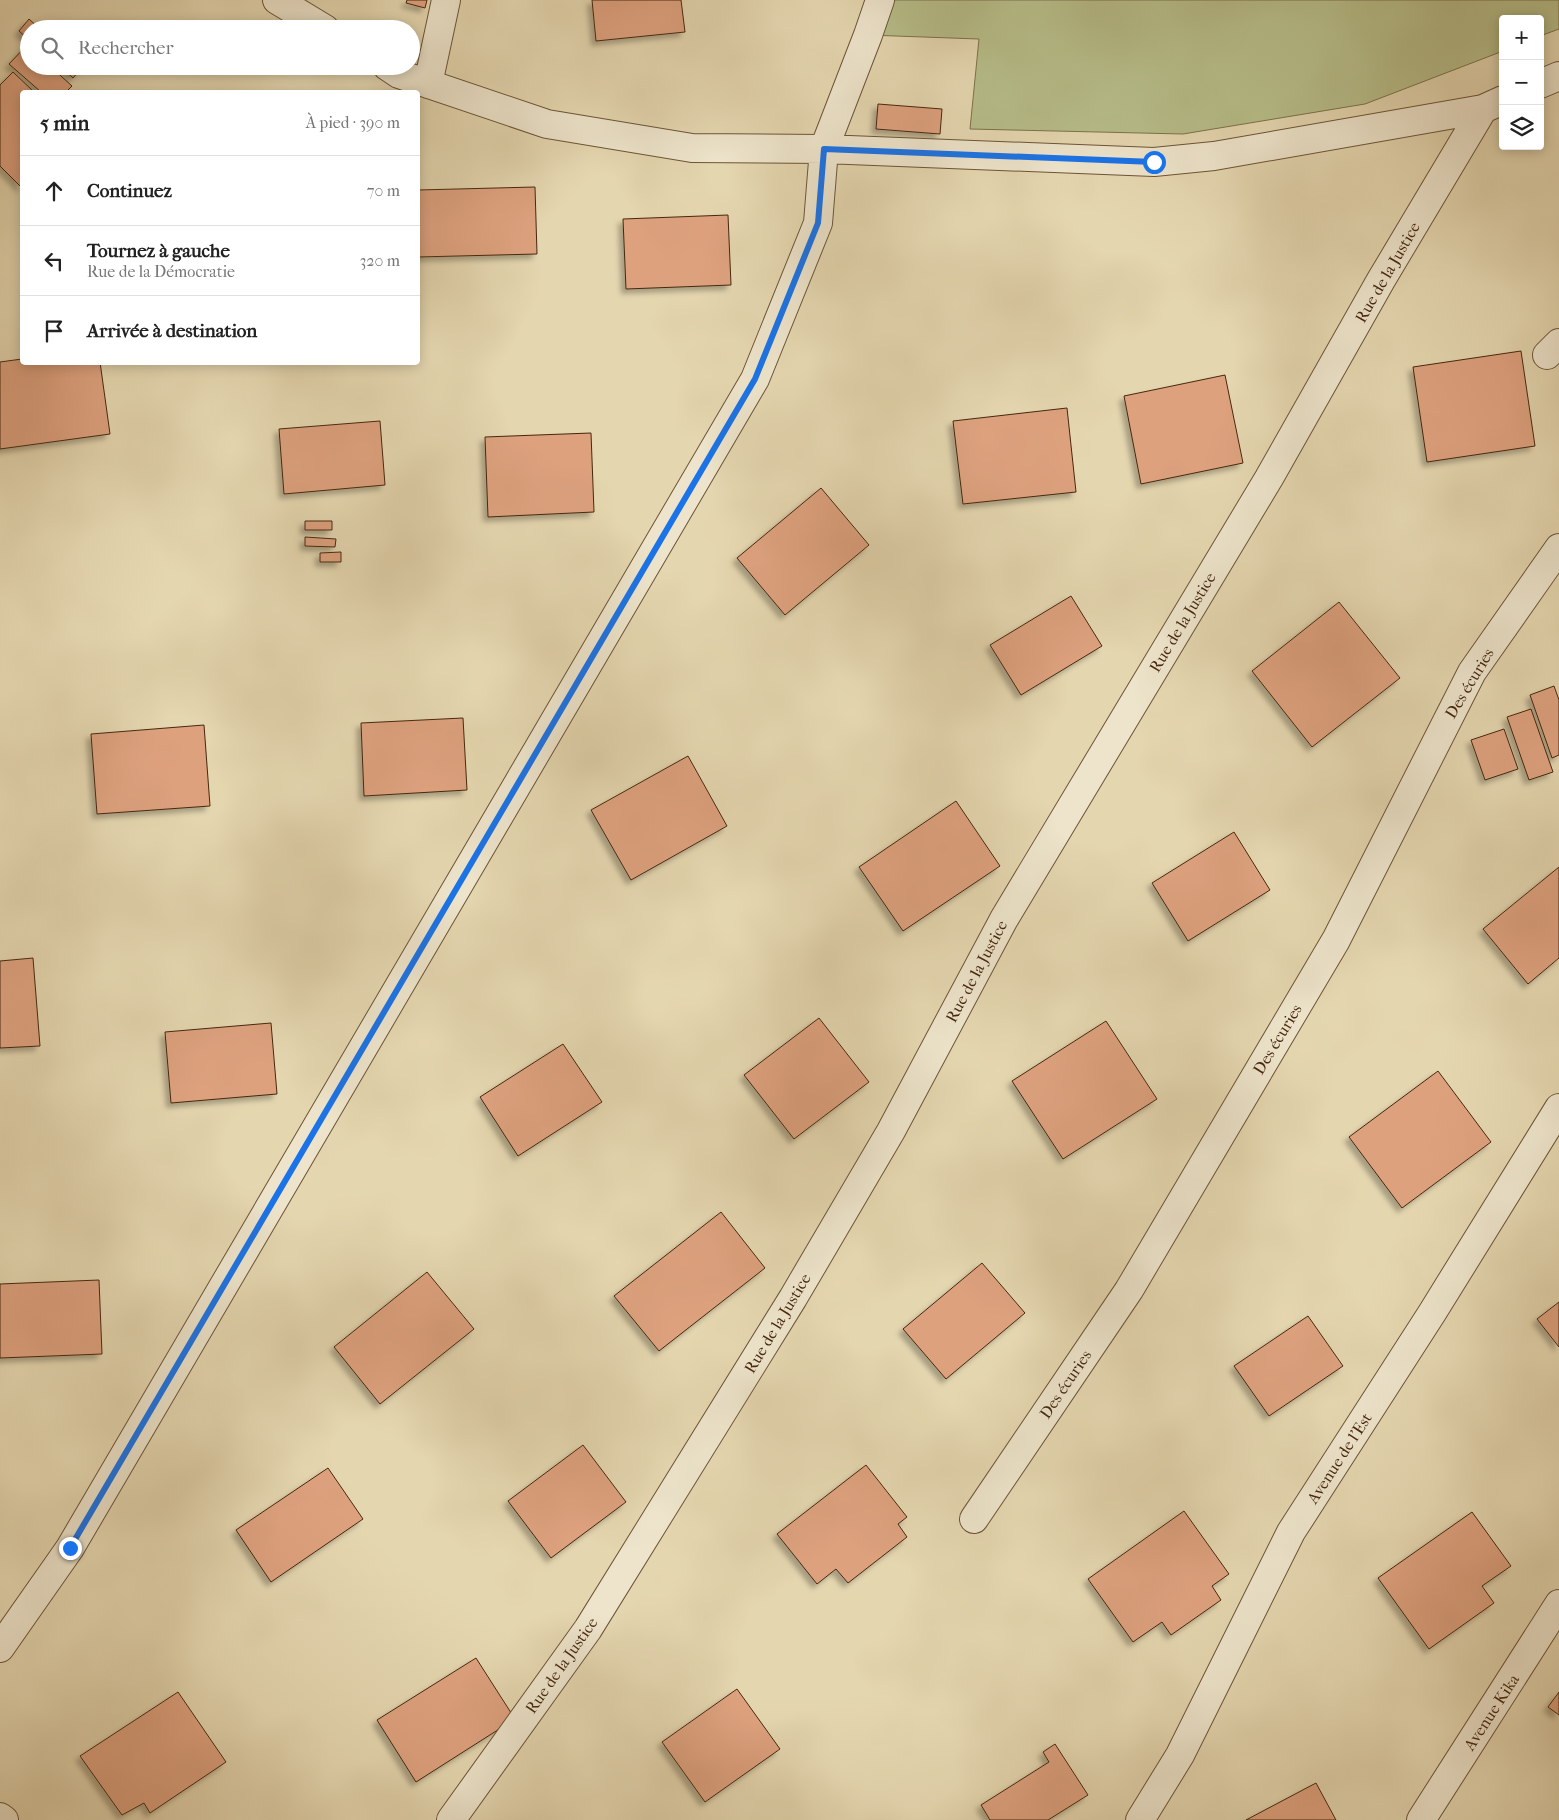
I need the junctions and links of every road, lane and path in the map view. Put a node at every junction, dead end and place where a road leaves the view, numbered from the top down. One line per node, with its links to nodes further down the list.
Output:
1 (277, 0): 4 (street)
2 (446, 0): 8 (street)
3 (880, 0): 10 (street)
4 (310, 20)
5 (402, 75): 8 (street)
6 (1559, 76): 7 (street)
7 (1544, 82)
8 (428, 84): 10 (street)
9 (1493, 105): 10 (street); 18 (street, Rue de la Justice)
10 (824, 149): 15 (street)
11 (1559, 548): 13 (street, Des écuries)
12 (1559, 1108): 19 (street, Avenue de l'Est)
13 (974, 1519)
14 (1559, 1604): 20 (street, Avenue Kika)
15 (0, 1648)
16 (0, 1817): 17 (street)
17 (4, 1820)
18 (451, 1820)
19 (1140, 1820)
20 (1421, 1820)

